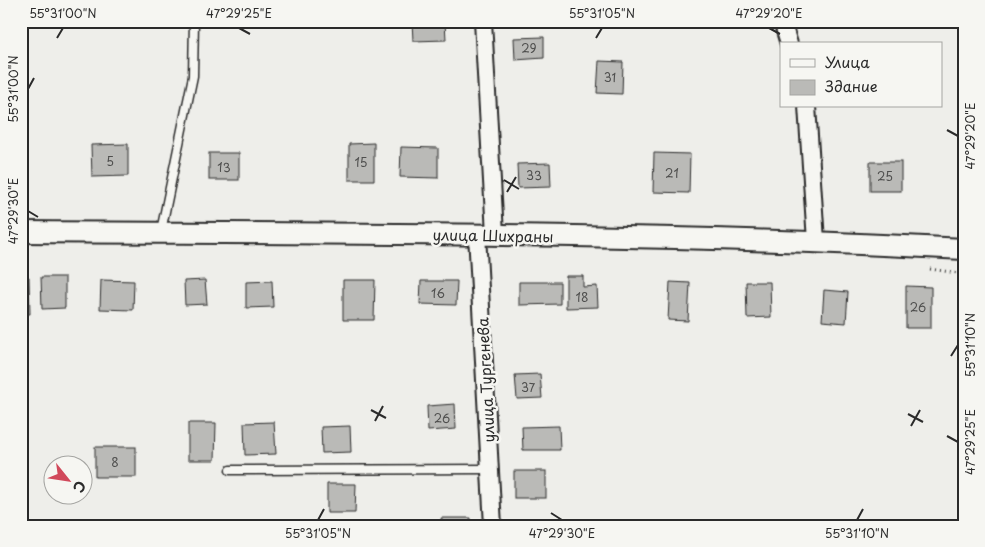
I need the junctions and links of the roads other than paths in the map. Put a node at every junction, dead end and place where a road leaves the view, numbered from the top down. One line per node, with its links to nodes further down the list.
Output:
1 (194, 21): 7 (lane)
2 (482, 21): 8 (street, улица Тургенева)
3 (782, 21): 4 (street)
4 (788, 42)
5 (807, 108): 9 (street)
6 (21, 232): 7 (street, улица Шихраны)
7 (161, 233): 8 (street, улица Шихраны)
8 (486, 234): 9 (street, улица Шихраны); 11 (street, улица Тургенева)
9 (816, 241): 10 (street, улица Шихраны)
10 (964, 249)
11 (490, 469): 12 (lane); 13 (street, улица Тургенева)
12 (230, 470)
13 (493, 526)

